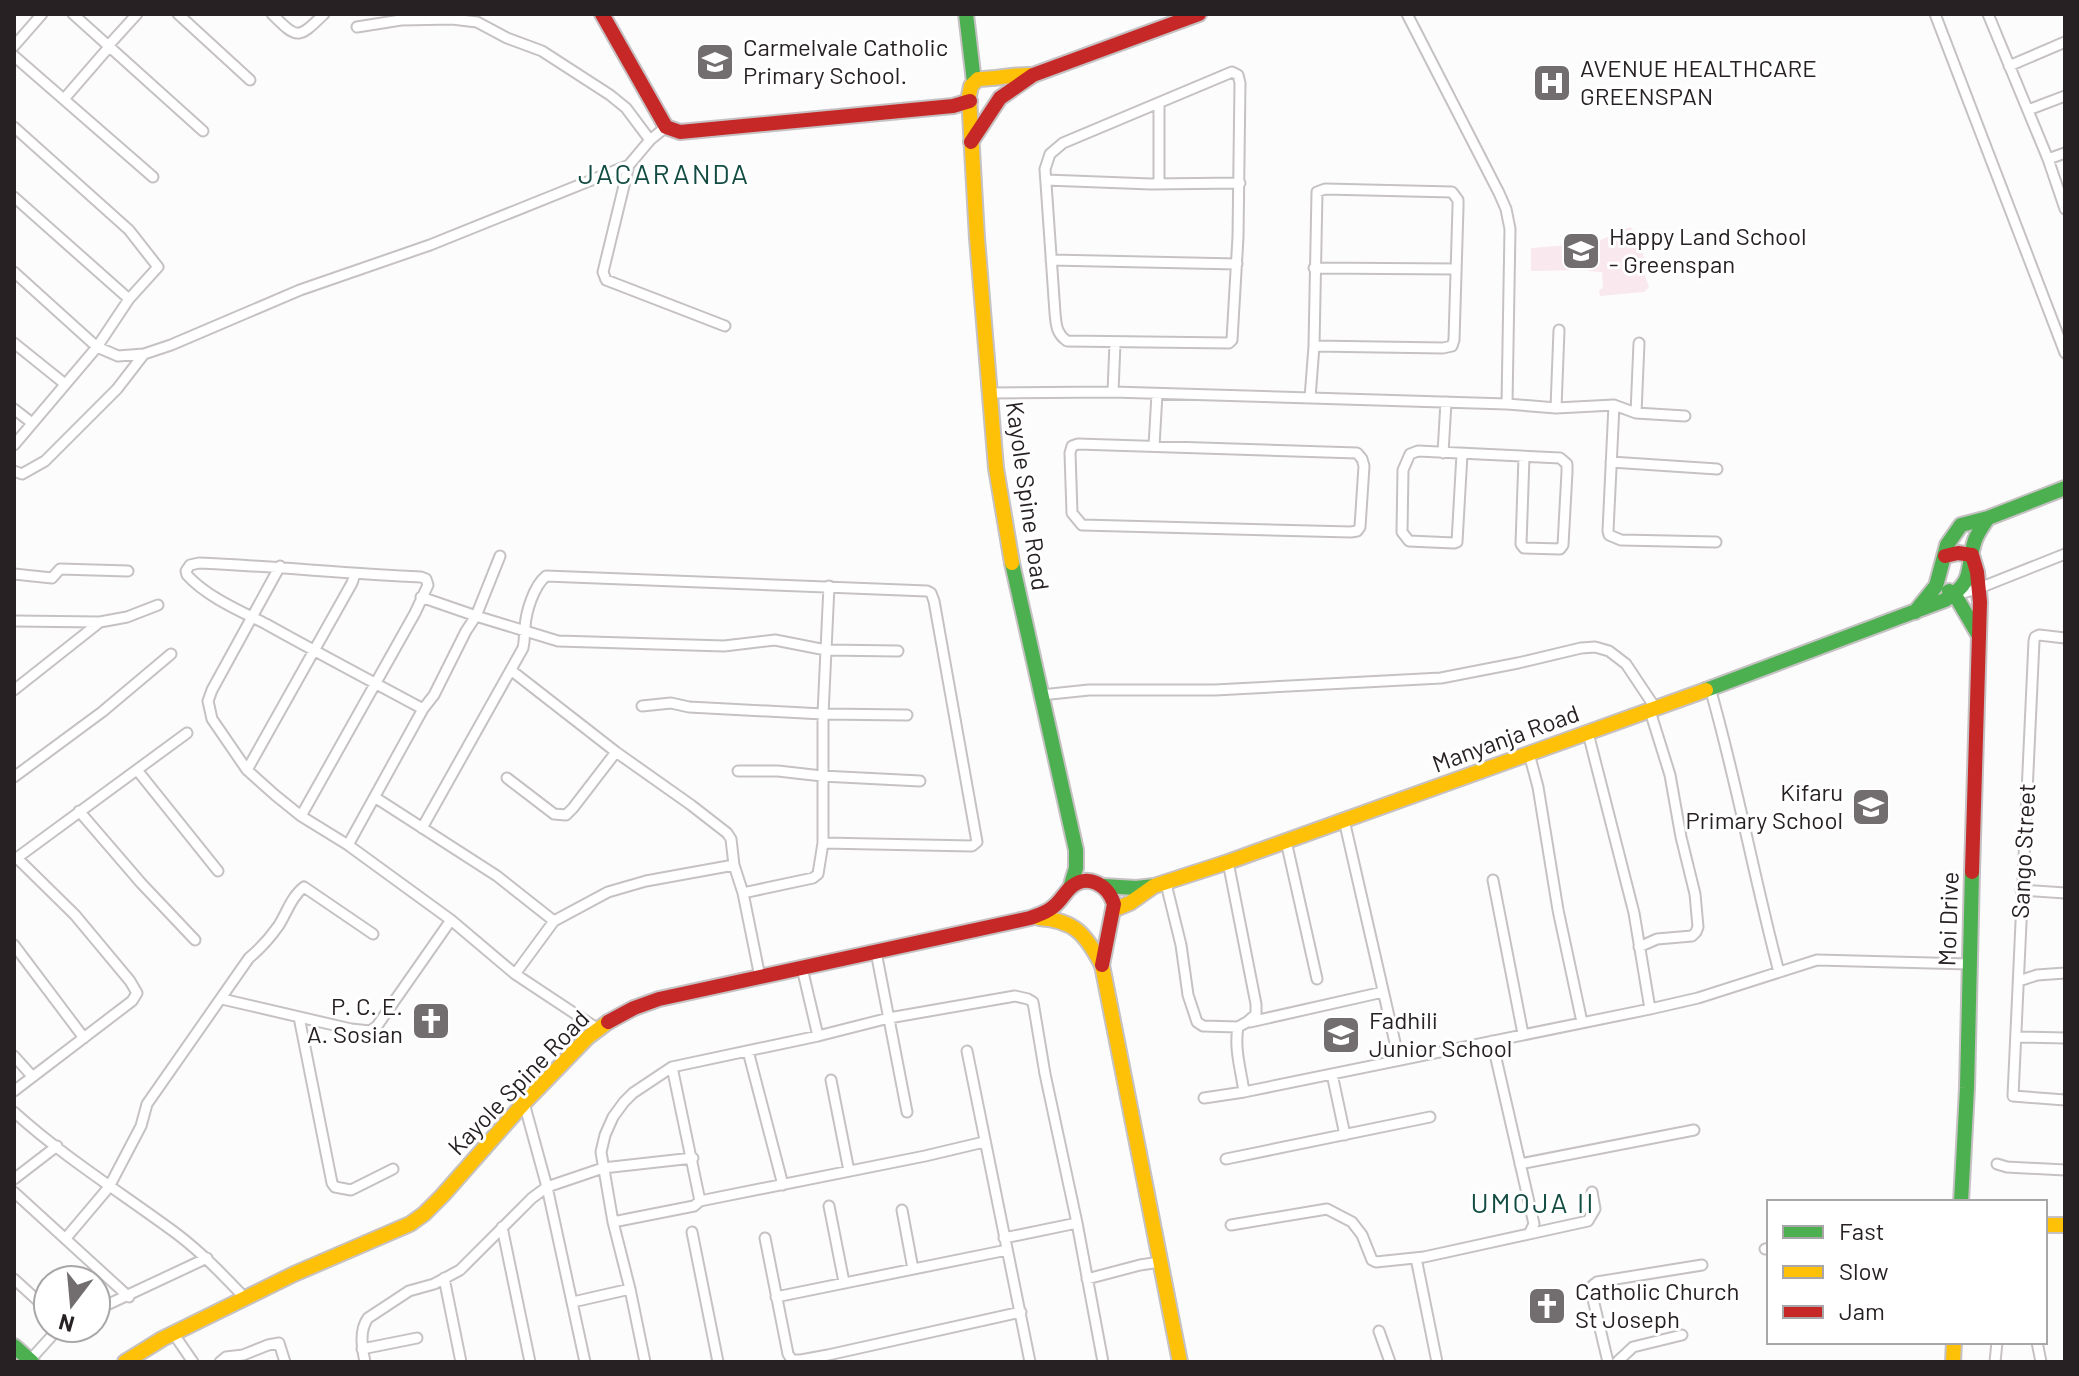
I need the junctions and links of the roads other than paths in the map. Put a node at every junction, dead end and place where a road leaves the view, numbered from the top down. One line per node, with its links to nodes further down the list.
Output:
1 (42, 14): 15 (street)
2 (73, 14): 16 (street)
3 (137, 14): 16 (street)
4 (178, 14): 21 (street)
5 (272, 14): 6 (street)
6 (324, 14)
7 (602, 14): 30 (main road)
8 (966, 14): 22 (main road)
9 (1199, 14): 19 (main road)
10 (1407, 14): 64 (street)
11 (1935, 14): 56 (street)
12 (1988, 14): 18 (street)
13 (357, 27): 32 (street)
14 (2065, 42): 18 (street)
15 (14, 46)
16 (109, 47): 24 (street); 31 (street)
17 (14, 56): 24 (street)
18 (2009, 66): 28 (street)
19 (1033, 75): 20 (main road); 26 (main road)
20 (991, 79): 22 (main road); 26 (main road)
21 (250, 80)
22 (974, 82): 25 (main road)
23 (2065, 96): 28 (street)
24 (64, 99): 37 (street)
25 (970, 101): 26 (main road); 30 (main road); 33 (main road, Kayole Spine Road)
26 (996, 103): 33 (main road)
27 (1159, 103): 38 (street); 39 (street); 40 (street)
28 (2028, 110): 35 (street)
29 (14, 127): 48 (street)
30 (666, 127): 32 (street)
31 (203, 131)
32 (650, 140): 36 (street)
33 (971, 142): 60 (main road, Kayole Spine Road)
34 (2065, 153): 35 (street)
35 (2048, 159): 42 (street)
36 (629, 165): 49 (street); 57 (street)
37 (153, 177)
38 (1046, 180): 40 (street); 43 (street)
39 (1240, 183): 40 (street); 44 (street)
40 (1159, 184)
41 (14, 197): 48 (street)
42 (2065, 209)
43 (1051, 260): 44 (street); 52 (street)
44 (1237, 264): 52 (street)
45 (1314, 268): 46 (street); 46 (street); 54 (street)
46 (1456, 269): 54 (street)
47 (14, 272): 55 (street)
48 (129, 299): 55 (street)
49 (725, 326)
50 (1559, 330): 66 (street)
51 (14, 343): 58 (street)
52 (1115, 343): 59 (street)
53 (1639, 343): 68 (street)
54 (1314, 346): 62 (street)
55 (97, 347): 57 (street); 58 (street)
56 (2065, 353)
57 (144, 354): 78 (street)
58 (65, 384): 70 (street)
59 (1113, 392): 60 (street); 61 (street)
60 (990, 393): 114 (main road, Kayole Spine Road)
61 (1157, 394): 62 (street); 72 (street)
62 (1310, 398): 63 (street)
63 (1446, 402): 64 (street); 73 (street)
64 (1507, 404): 66 (street)
65 (1614, 405): 66 (street); 68 (street); 76 (street)
66 (1556, 408)
67 (14, 409): 70 (street)
68 (1636, 413): 69 (street)
69 (1685, 416)
70 (32, 423): 71 (street)
71 (14, 445)
72 (1154, 446): 72 (street)
73 (1443, 453): 74 (street); 74 (street)
74 (1462, 454): 75 (street)
75 (1524, 457): 75 (street)
76 (1611, 462): 77 (street); 81 (street)
77 (1717, 469)
78 (14, 471)
79 (2065, 488): 80 (main road)
80 (1988, 518): 83 (main road); 85 (main road)
81 (1716, 542)
82 (2065, 554): 92 (street)
83 (1972, 555): 85 (main road); 92 (main road, Moi Drive); 93 (main road)
84 (500, 556): 98 (street)
85 (1945, 556): 90 (main road)
86 (280, 566): 89 (street); 100 (street); 100 (street)
87 (128, 571): 88 (street)
88 (14, 574)
89 (355, 574): 94 (street); 106 (street)
90 (1938, 584): 93 (main road); 97 (main road)
91 (829, 586): 103 (street); 107 (street); 137 (street)
92 (1977, 589): 93 (street); 104 (main road, Moi Drive)
93 (1955, 595): 96 (main road, Manyanja Road); 99 (main road)
94 (421, 597): 98 (street); 111 (street)
95 (158, 605): 102 (street)
96 (1936, 606): 97 (main road, Manyanja Road); 99 (main road)
97 (1915, 612): 112 (main road, Manyanja Road)
98 (476, 616): 103 (street); 116 (street)
99 (1968, 616): 104 (main road)
100 (252, 617): 106 (street); 125 (street)
101 (14, 621): 102 (street)
102 (100, 622): 113 (street)
103 (524, 630): 107 (street); 110 (street)
104 (1979, 637): 162 (main road, Moi Drive)
105 (2065, 638): 148 (street, Sango Street)
106 (314, 650): 111 (street); 125 (street)
107 (826, 650): 108 (street); 118 (street)
108 (898, 651)
109 (171, 654): 128 (street)
110 (512, 671): 122 (street); 135 (street)
111 (376, 684): 116 (street); 133 (street)
112 (1710, 688): 117 (main road, Manyanja Road); 165 (street)
113 (14, 690)
114 (1041, 695): 117 (street); 139 (main road, Kayole Spine Road)
115 (642, 706): 118 (street)
116 (423, 709): 131 (street)
117 (1653, 710): 121 (main road, Manyanja Road); 160 (street)
118 (823, 714): 119 (street); 127 (street)
119 (907, 715)
120 (187, 733): 124 (street)
121 (1588, 733): 134 (main road, Manyanja Road); 160 (street)
122 (616, 752): 129 (street); 142 (street)
123 (1531, 761): 176 (street)
124 (137, 770): 132 (street); 143 (street)
125 (247, 770): 133 (street)
126 (738, 771): 127 (street)
127 (822, 776): 130 (street); 137 (street)
128 (14, 777)
129 (507, 778)
130 (920, 781)
131 (376, 798): 135 (street); 138 (street)
132 (79, 811): 140 (street); 158 (street)
133 (301, 816): 138 (street)
134 (1344, 820): 136 (main road, Manyanja Road); 171 (street)
135 (422, 828): 155 (street)
136 (1286, 841): 141 (main road, Manyanja Road); 169 (street)
137 (823, 843): 150 (street)
138 (348, 845): 154 (street)
139 (1076, 850): 146 (main road); 149 (main road)
140 (16, 859): 182 (street)
141 (1228, 862): 145 (main road, Manyanja Road); 177 (street)
142 (734, 865): 150 (street); 155 (street)
143 (218, 871)
144 (1493, 880): 179 (street)
145 (1171, 881): 147 (main road, Manyanja Road); 177 (street)
146 (1101, 884): 147 (main road); 149 (main road); 152 (main road)
147 (1154, 886): 152 (main road, Manyanja Road)
148 (2021, 890): 151 (street); 170 (street, Sango Street)
149 (1068, 891): 153 (main road); 156 (main road)
150 (743, 893): 168 (street)
151 (2065, 893)
152 (1112, 914): 156 (main road); 163 (main road)
153 (1030, 918): 156 (main road); 161 (main road, Kayole Spine Road)
154 (451, 920): 167 (street); 174 (street)
155 (554, 921): 167 (street)
156 (1074, 926): 163 (main road)
157 (373, 934): 172 (street)
158 (195, 940)
159 (14, 945): 182 (street)
160 (1639, 947): 173 (street)
161 (876, 952): 164 (main road, Kayole Spine Road); 175 (street)
162 (1969, 964): 165 (street); 219 (main road, Moi Drive)
163 (1102, 965): 235 (main road)
164 (802, 968): 168 (main road, Kayole Spine Road); 180 (street)
165 (1779, 972): 173 (street)
166 (2065, 973): 170 (street)
167 (515, 974): 178 (street)
168 (760, 977): 178 (main road, Kayole Spine Road)
169 (1317, 979)
170 (2019, 981): 181 (street, Sango Street)
171 (1383, 992): 177 (street); 188 (street)
172 (222, 999): 174 (street); 215 (street)
173 (1650, 1009): 176 (street)
174 (299, 1017): 210 (street)
175 (889, 1018): 180 (street); 199 (street); 224 (street)
176 (1582, 1022): 179 (street)
177 (1242, 1025): 194 (street)
178 (598, 1029): 197 (main road, Kayole Spine Road)
179 (1523, 1034): 184 (street)
180 (818, 1036): 185 (street)
181 (2016, 1037): 183 (street); 196 (street, Sango Street)
182 (84, 1038): 191 (street)
183 (2065, 1038)
184 (1492, 1041): 188 (street); 207 (street)
185 (748, 1051): 189 (street); 214 (street)
186 (967, 1051): 203 (street)
187 (14, 1056): 191 (street)
188 (1399, 1060): 190 (street)
189 (672, 1067): 205 (street); 209 (street)
190 (1332, 1074): 194 (street); 202 (street)
191 (32, 1076): 193 (street)
192 (831, 1080): 212 (street)
193 (14, 1091)
194 (1244, 1092): 195 (street)
195 (1204, 1098)
196 (2065, 1100)
197 (524, 1103): 216 (street); 246 (main road, Kayole Spine Road)
198 (14, 1112): 204 (street)
199 (907, 1112)
200 (1430, 1117): 202 (street)
201 (1694, 1130): 207 (street)
202 (1345, 1135): 206 (street)
203 (984, 1142): 212 (street); 231 (street)
204 (57, 1146): 213 (street); 215 (street)
205 (693, 1158): 209 (street); 220 (street)
206 (1226, 1159)
207 (1520, 1164): 228 (street)
208 (1997, 1164): 211 (street)
209 (603, 1168): 216 (street); 223 (street)
210 (393, 1169)
211 (2065, 1170)
212 (849, 1171): 214 (street)
213 (14, 1179)
214 (783, 1185): 220 (street)
215 (109, 1187): 229 (street); 233 (street)
216 (547, 1187): 226 (street); 247 (street)
217 (14, 1192): 229 (street)
218 (1592, 1192): 228 (street)
219 (1961, 1200)
220 (700, 1201): 223 (street)
221 (829, 1206): 241 (street)
222 (902, 1210): 237 (street)
223 (613, 1222): 242 (street)
224 (1077, 1223): 231 (street); 240 (street)
225 (1231, 1225): 234 (street)
226 (502, 1227): 238 (street); 264 (street)
227 (692, 1232): 267 (street)
228 (1529, 1234): 234 (street)
229 (66, 1238): 244 (street)
230 (765, 1238): 245 (street)
231 (1004, 1238): 232 (street)
232 (1007, 1250): 237 (street); 249 (street)
233 (207, 1258): 244 (street); 246 (street)
234 (1416, 1258): 272 (street)
235 (1160, 1262): 240 (street); 270 (main road)
236 (1702, 1265): 273 (street)
237 (913, 1269): 241 (street)
238 (444, 1278): 256 (street); 263 (street)
239 (14, 1279): 243 (street)
240 (1087, 1279): 269 (street)
241 (844, 1282): 245 (street)
242 (630, 1289): 247 (street); 266 (street)
243 (32, 1295)
244 (129, 1297): 248 (street)
245 (776, 1297): 249 (street)
246 (245, 1298): 251 (main road, Kayole Spine Road)
247 (573, 1302): 265 (street)
248 (112, 1304)
249 (1021, 1312): 268 (street)
250 (1379, 1331): 271 (street)
251 (173, 1333): 258 (main road, Kayole Spine Road); 259 (street)
252 (1682, 1335): 274 (street)
253 (417, 1338): 256 (street)
254 (45, 1344): 257 (street)
255 (14, 1346): 257 (main road)
256 (362, 1349): 262 (street)
257 (31, 1361)
258 (125, 1362)
259 (193, 1362)
260 (220, 1362): 261 (street)
261 (285, 1362)
262 (365, 1362)
263 (461, 1362)
264 (530, 1362)
265 (585, 1362)
266 (645, 1362)
267 (718, 1362)
268 (1030, 1362)
269 (1103, 1362)
270 (1180, 1362)
271 (1390, 1362)
272 (1437, 1362)
273 (1608, 1362)
274 (1617, 1362)

